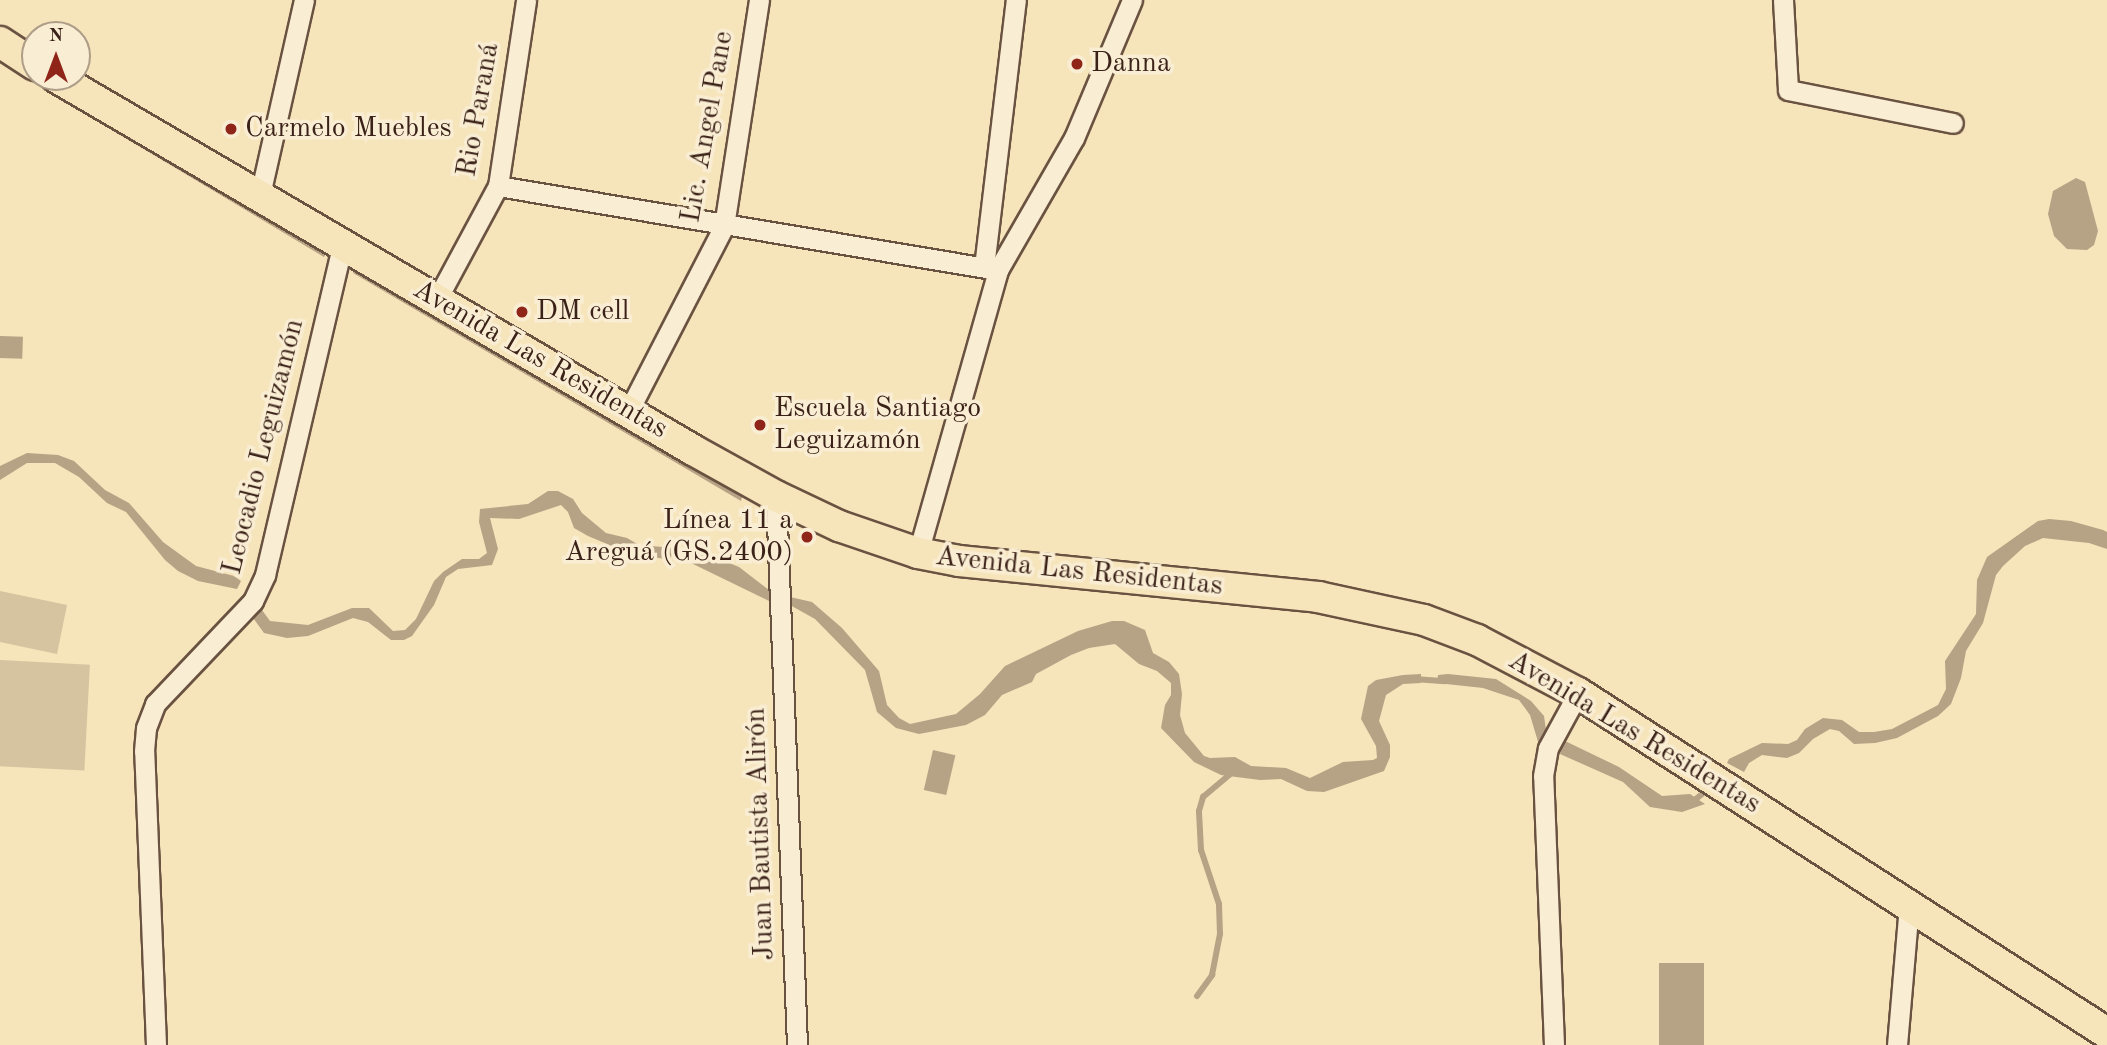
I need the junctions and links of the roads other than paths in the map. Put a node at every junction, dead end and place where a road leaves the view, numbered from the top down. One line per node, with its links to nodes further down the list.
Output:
1 (304, 0): 12 (street)
2 (526, 0): 11 (street, Rio Paraná)
3 (759, 0): 13 (street, Lic. Angel Pane)
4 (1016, 0): 15 (street)
5 (1132, 0): 15 (street)
6 (1783, 0): 10 (street)
7 (0, 42): 8 (main road)
8 (21, 56)
9 (80, 91): 12 (main road, Avenida Las Residentas)
10 (1953, 124)
11 (498, 186): 13 (street); 16 (street, Rio Paraná)
12 (260, 195): 14 (main road, Avenida Las Residentas)
13 (724, 226): 15 (street); 17 (street, Lic. Angel Pane)
14 (343, 243): 16 (main road, Avenida Las Residentas); 23 (street, Leocadio Leguizamón)
15 (991, 268): 19 (street)
16 (436, 301): 17 (main road, Avenida Las Residentas)
17 (628, 412): 18 (main road, Avenida Las Residentas)
18 (776, 496): 19 (main road, Avenida Las Residentas); 24 (street, Juan Bautista Alirón)
19 (918, 554): 20 (main road, Avenida Las Residentas)
20 (1578, 693): 21 (main road, Avenida Las Residentas); 25 (street)
21 (1909, 904): 22 (main road, Avenida Las Residentas); 26 (street)
22 (2107, 1034)
23 (156, 1045)
24 (797, 1045)
25 (1554, 1045)
26 (1897, 1045)

